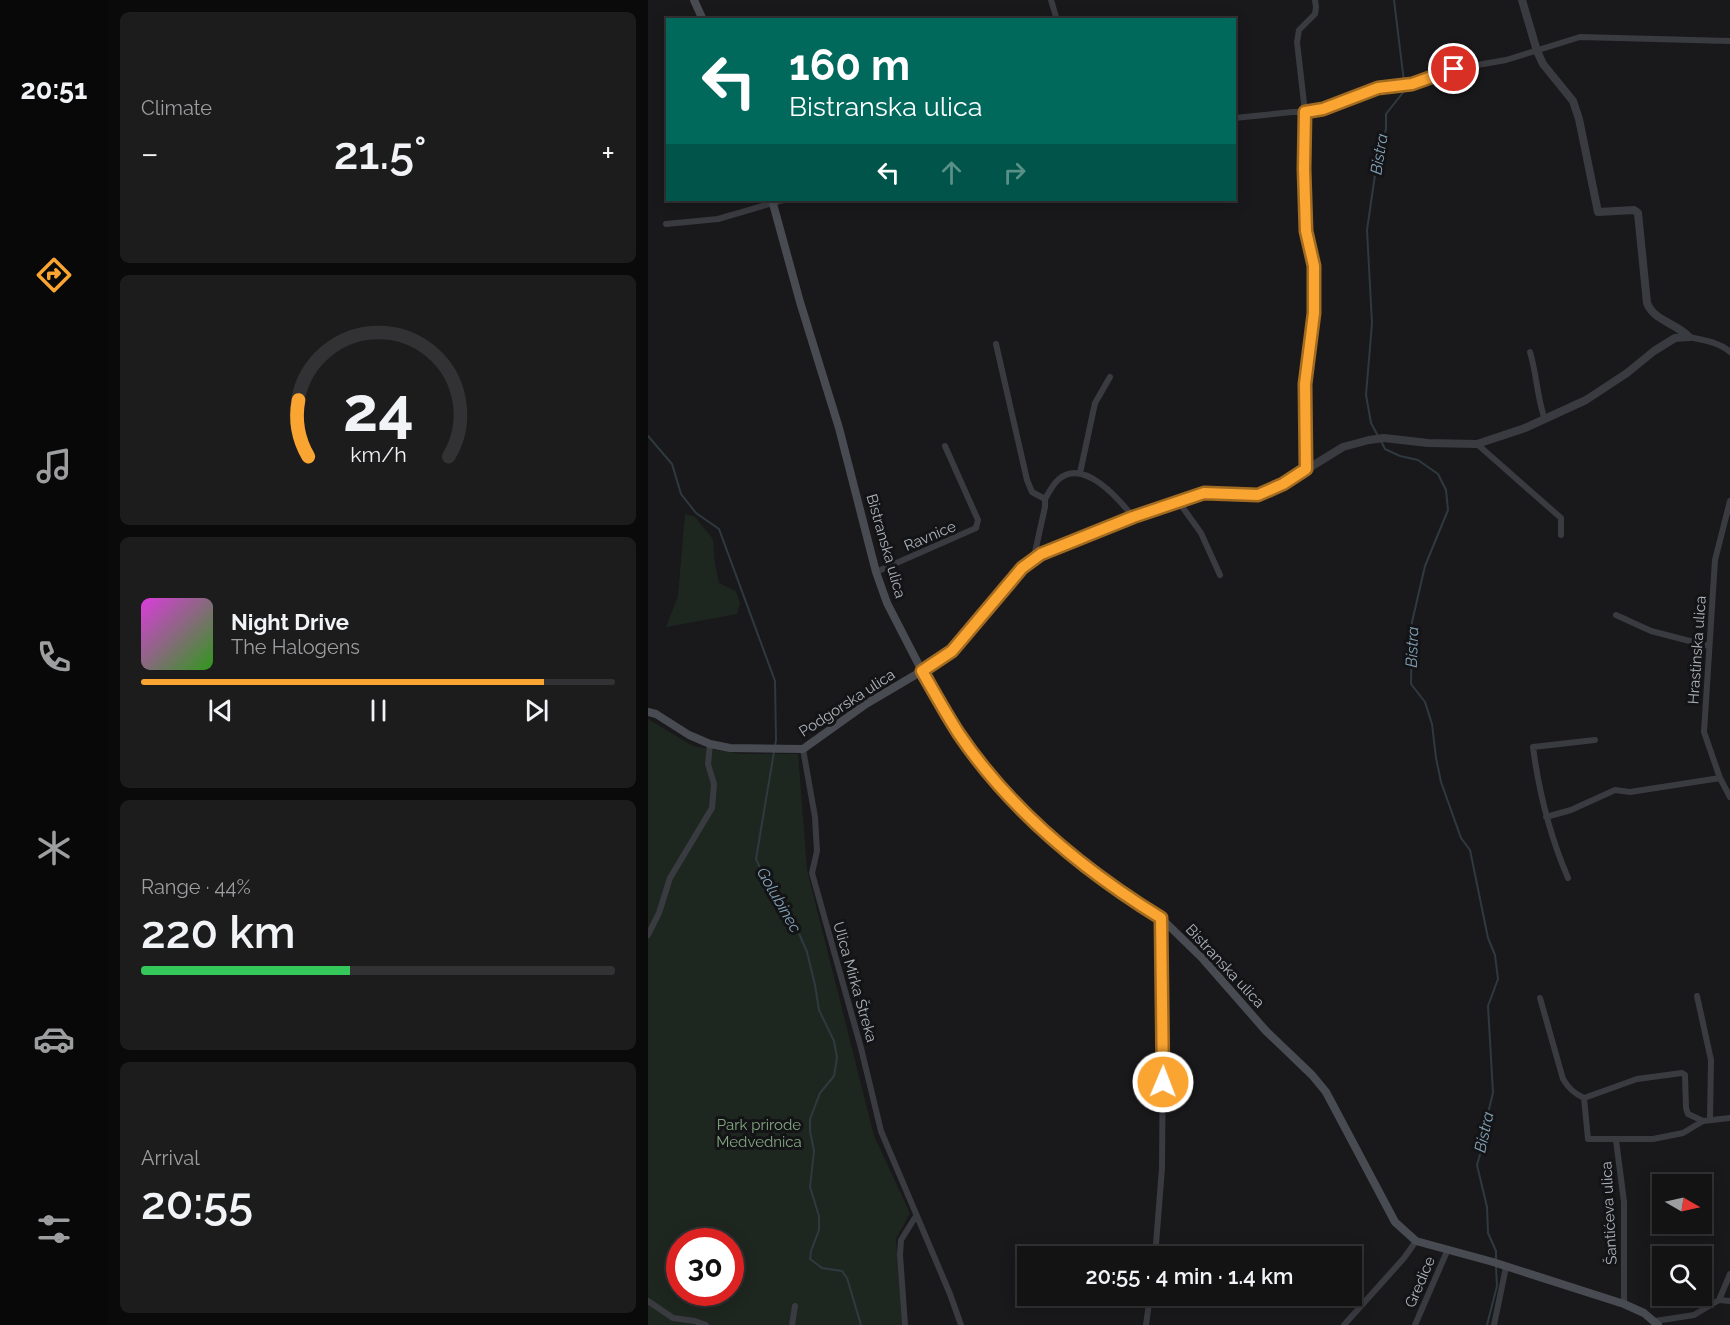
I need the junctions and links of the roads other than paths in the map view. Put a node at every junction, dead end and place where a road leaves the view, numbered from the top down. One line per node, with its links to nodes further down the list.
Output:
1 (694, 0): 5 (main road)
2 (1051, 0): 6 (street)
3 (1315, 0): 9 (street)
4 (1522, 0): 8 (street)
5 (702, 18)
6 (1056, 18)
7 (1730, 41): 8 (street)
8 (1537, 51): 9 (street); 13 (street)
9 (1305, 112): 10 (street); 21 (street)
10 (1236, 118)
11 (773, 201): 12 (street); 29 (main road, Bistranska ulica)
12 (666, 224)
13 (1689, 337): 15 (street); 18 (street)
14 (996, 344): 23 (street)
15 (1728, 347)
16 (1530, 352): 18 (street)
17 (1110, 377): 22 (street)
18 (1545, 420): 19 (street)
19 (1477, 444): 21 (street); 27 (street)
20 (945, 446): 29 (street, Ravnice)
21 (1306, 469): 24 (street)
22 (1080, 473): 23 (street); 26 (street)
23 (1045, 499): 28 (street)
24 (1178, 501): 26 (street); 30 (street)
25 (1730, 501): 32 (street, Hrastinska ulica)
26 (1133, 517): 28 (street)
27 (1561, 535)
28 (1041, 554): 33 (street)
29 (876, 572): 33 (main road, Bistranska ulica)
30 (1221, 575)
31 (1616, 615): 32 (street)
32 (1709, 646): 38 (street, Hrastinska ulica)
33 (922, 671): 37 (main road, Podgorska ulica); 42 (main road, Bistranska ulica)
34 (648, 712): 36 (main road, Podgorska ulica)
35 (1595, 740): 40 (street)
36 (710, 744): 37 (main road, Podgorska ulica); 43 (street)
37 (803, 749): 50 (street, Ulica Mirka Štreka)
38 (1720, 778): 39 (street, Hrastinska ulica); 40 (street)
39 (1730, 797)
40 (1546, 817): 41 (street)
41 (1568, 878)
42 (1161, 918): 51 (main road, Bistranska ulica); 52 (street)
43 (648, 935)
44 (1697, 996): 48 (street)
45 (1540, 998): 46 (street)
46 (1584, 1098): 48 (street); 49 (street)
47 (1730, 1118): 48 (street)
48 (1706, 1120): 49 (street, Šantićeva ulica)
49 (1616, 1140): 59 (street, Šantićeva ulica)
50 (916, 1216): 65 (street); 66 (street, Ulica Mirka Štreka)
51 (1416, 1241): 53 (main road, Bistranska ulica); 68 (street)
52 (1156, 1246)
53 (1448, 1249): 54 (main road, Bistranska ulica); 69 (street, Gredice)
54 (1500, 1265): 59 (main road, Bistranska ulica); 70 (street)
55 (1730, 1274): 56 (street)
56 (1719, 1300): 58 (street); 62 (street)
57 (648, 1301): 63 (street)
58 (1730, 1301)
59 (1624, 1304): 62 (main road, Bistranska ulica)
60 (795, 1306): 64 (street)
61 (1149, 1306): 67 (street)
62 (1656, 1323)
63 (706, 1325)
64 (792, 1325)
65 (905, 1325)
66 (961, 1325)
67 (1146, 1325)
68 (1344, 1325)
69 (1415, 1325)
70 (1494, 1325)

